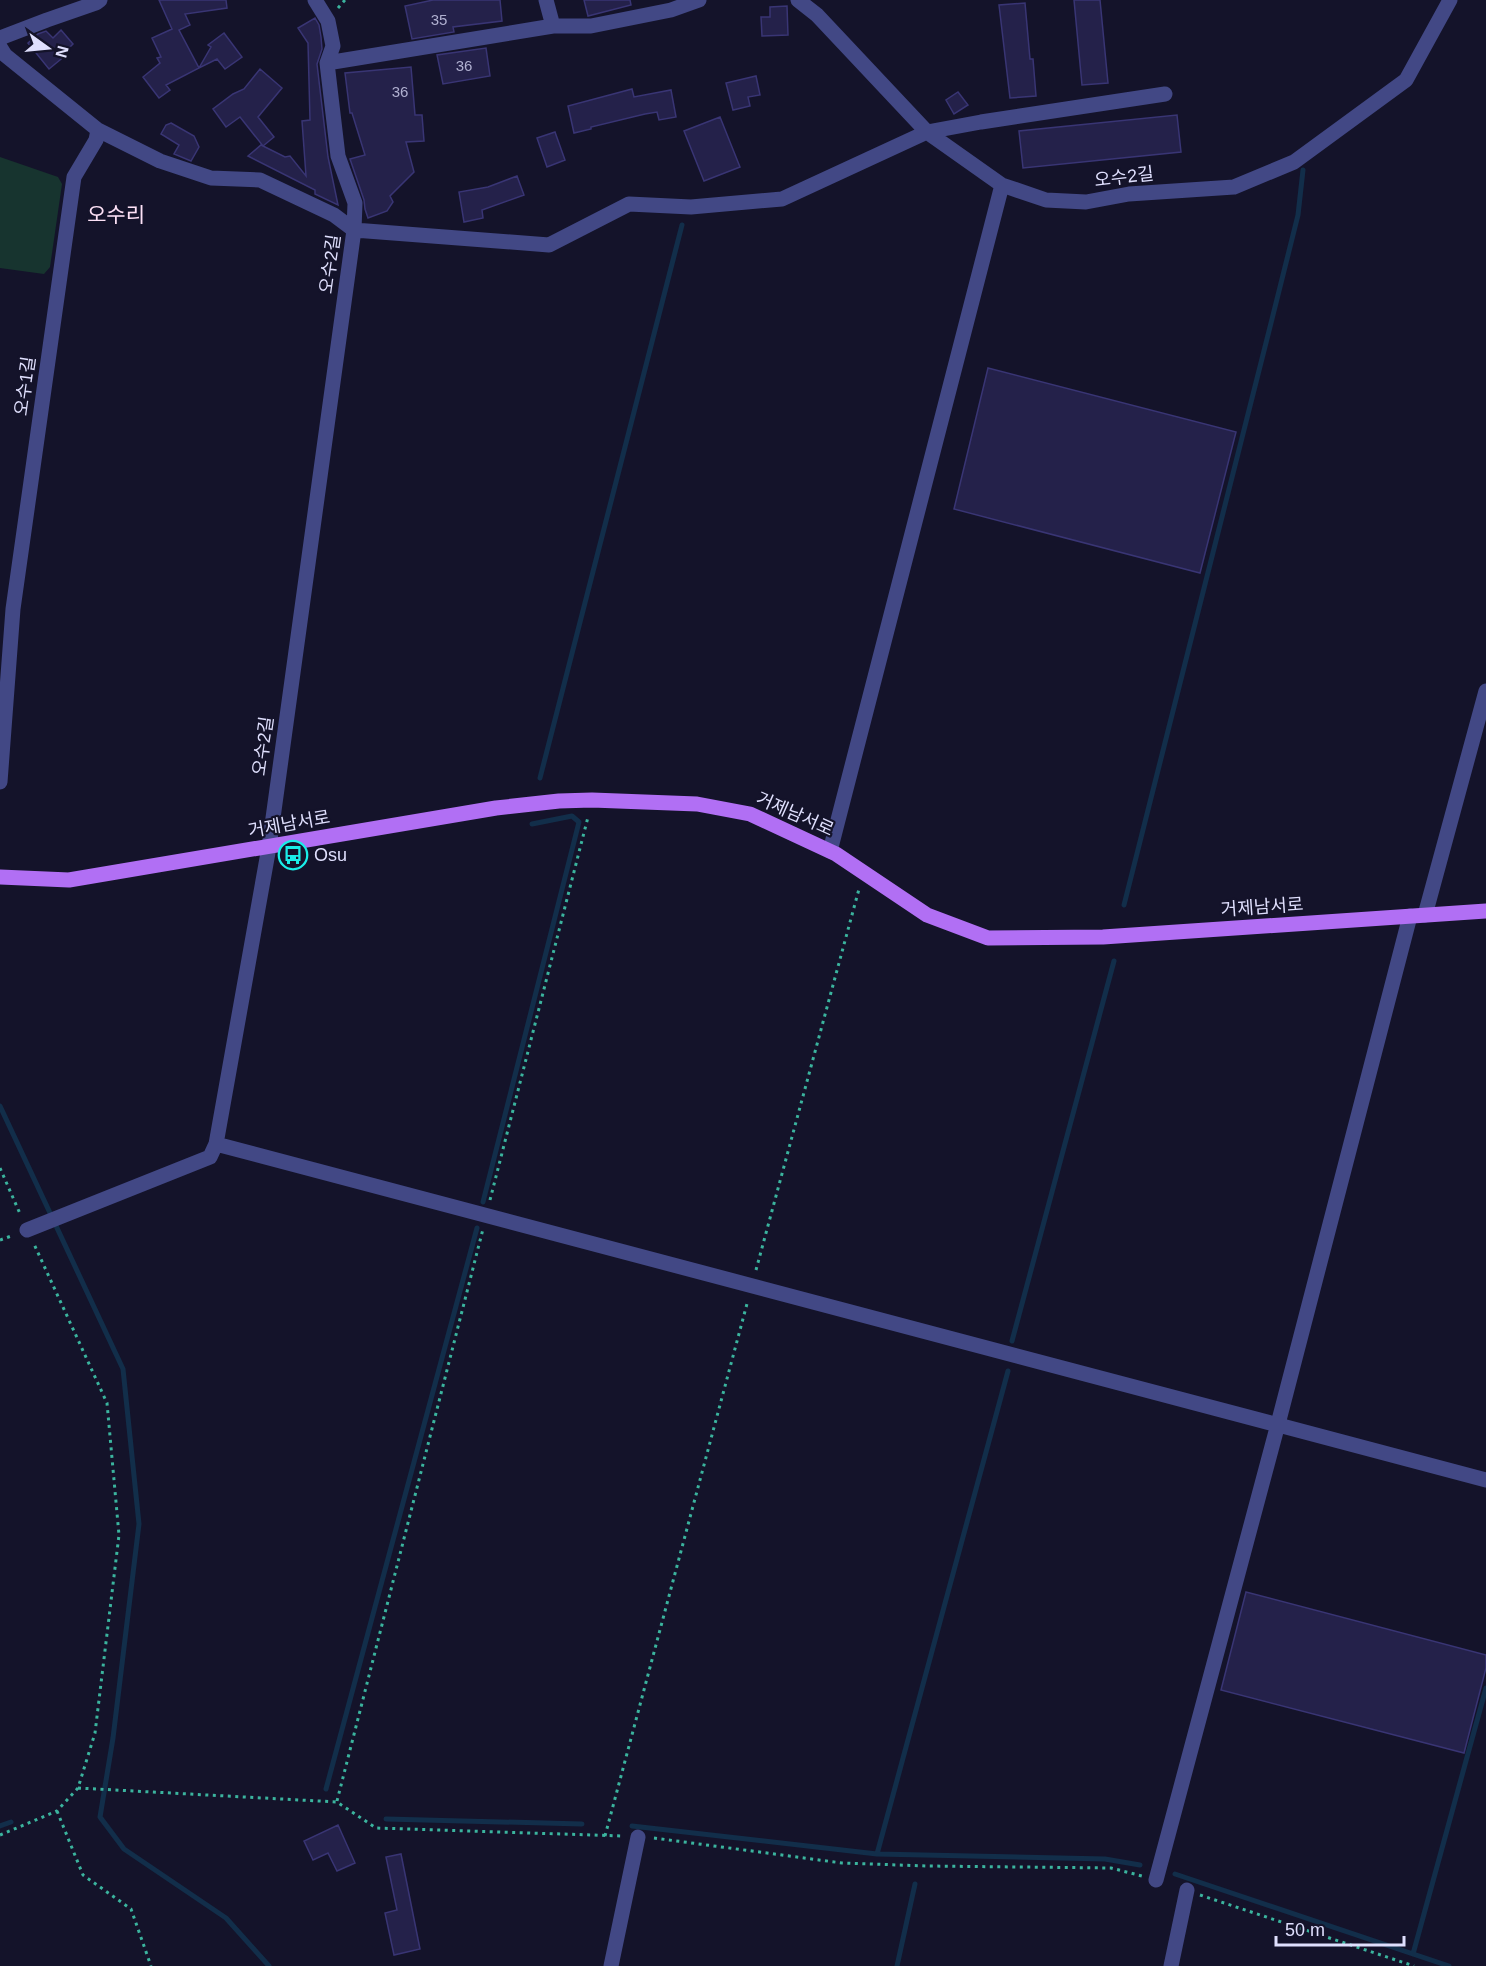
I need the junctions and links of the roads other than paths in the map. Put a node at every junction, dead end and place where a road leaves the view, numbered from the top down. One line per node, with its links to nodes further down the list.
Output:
1 (100, 0): 9 (street)
2 (315, 0): 11 (street, 오수2길)
3 (546, 0): 8 (street)
4 (699, 0): 7 (street)
5 (798, 0): 14 (street, 오수2길)
6 (1450, 0): 15 (street, 오수2길)
7 (652, 7): 8 (street)
8 (553, 26): 11 (street)
9 (0, 38)
10 (0, 47): 13 (street)
11 (327, 63): 16 (street, 오수2길)
12 (1165, 94): 14 (street)
13 (98, 130): 16 (street); 18 (street, 오수1길)
14 (927, 132): 15 (street, 오수2길); 16 (street)
15 (1002, 185): 20 (street)
16 (354, 230): 19 (street, 오수2길)
17 (1486, 691): 23 (street)
18 (0, 782)
19 (269, 847): 20 (main road, 거제남서로); 21 (main road, 거제남서로); 24 (street, 오수2길)
20 (830, 851): 23 (main road, 거제남서로)
21 (0, 877)
22 (1486, 911): 23 (main road, 거제남서로)
23 (1418, 916): 26 (street)
24 (216, 1144): 25 (street); 26 (street)
25 (27, 1230)
26 (1278, 1424): 27 (street); 29 (street)
27 (1486, 1480)
28 (638, 1837): 31 (street)
29 (1155, 1880)
30 (1187, 1890): 32 (street)
31 (611, 1966)
32 (1170, 1966)

